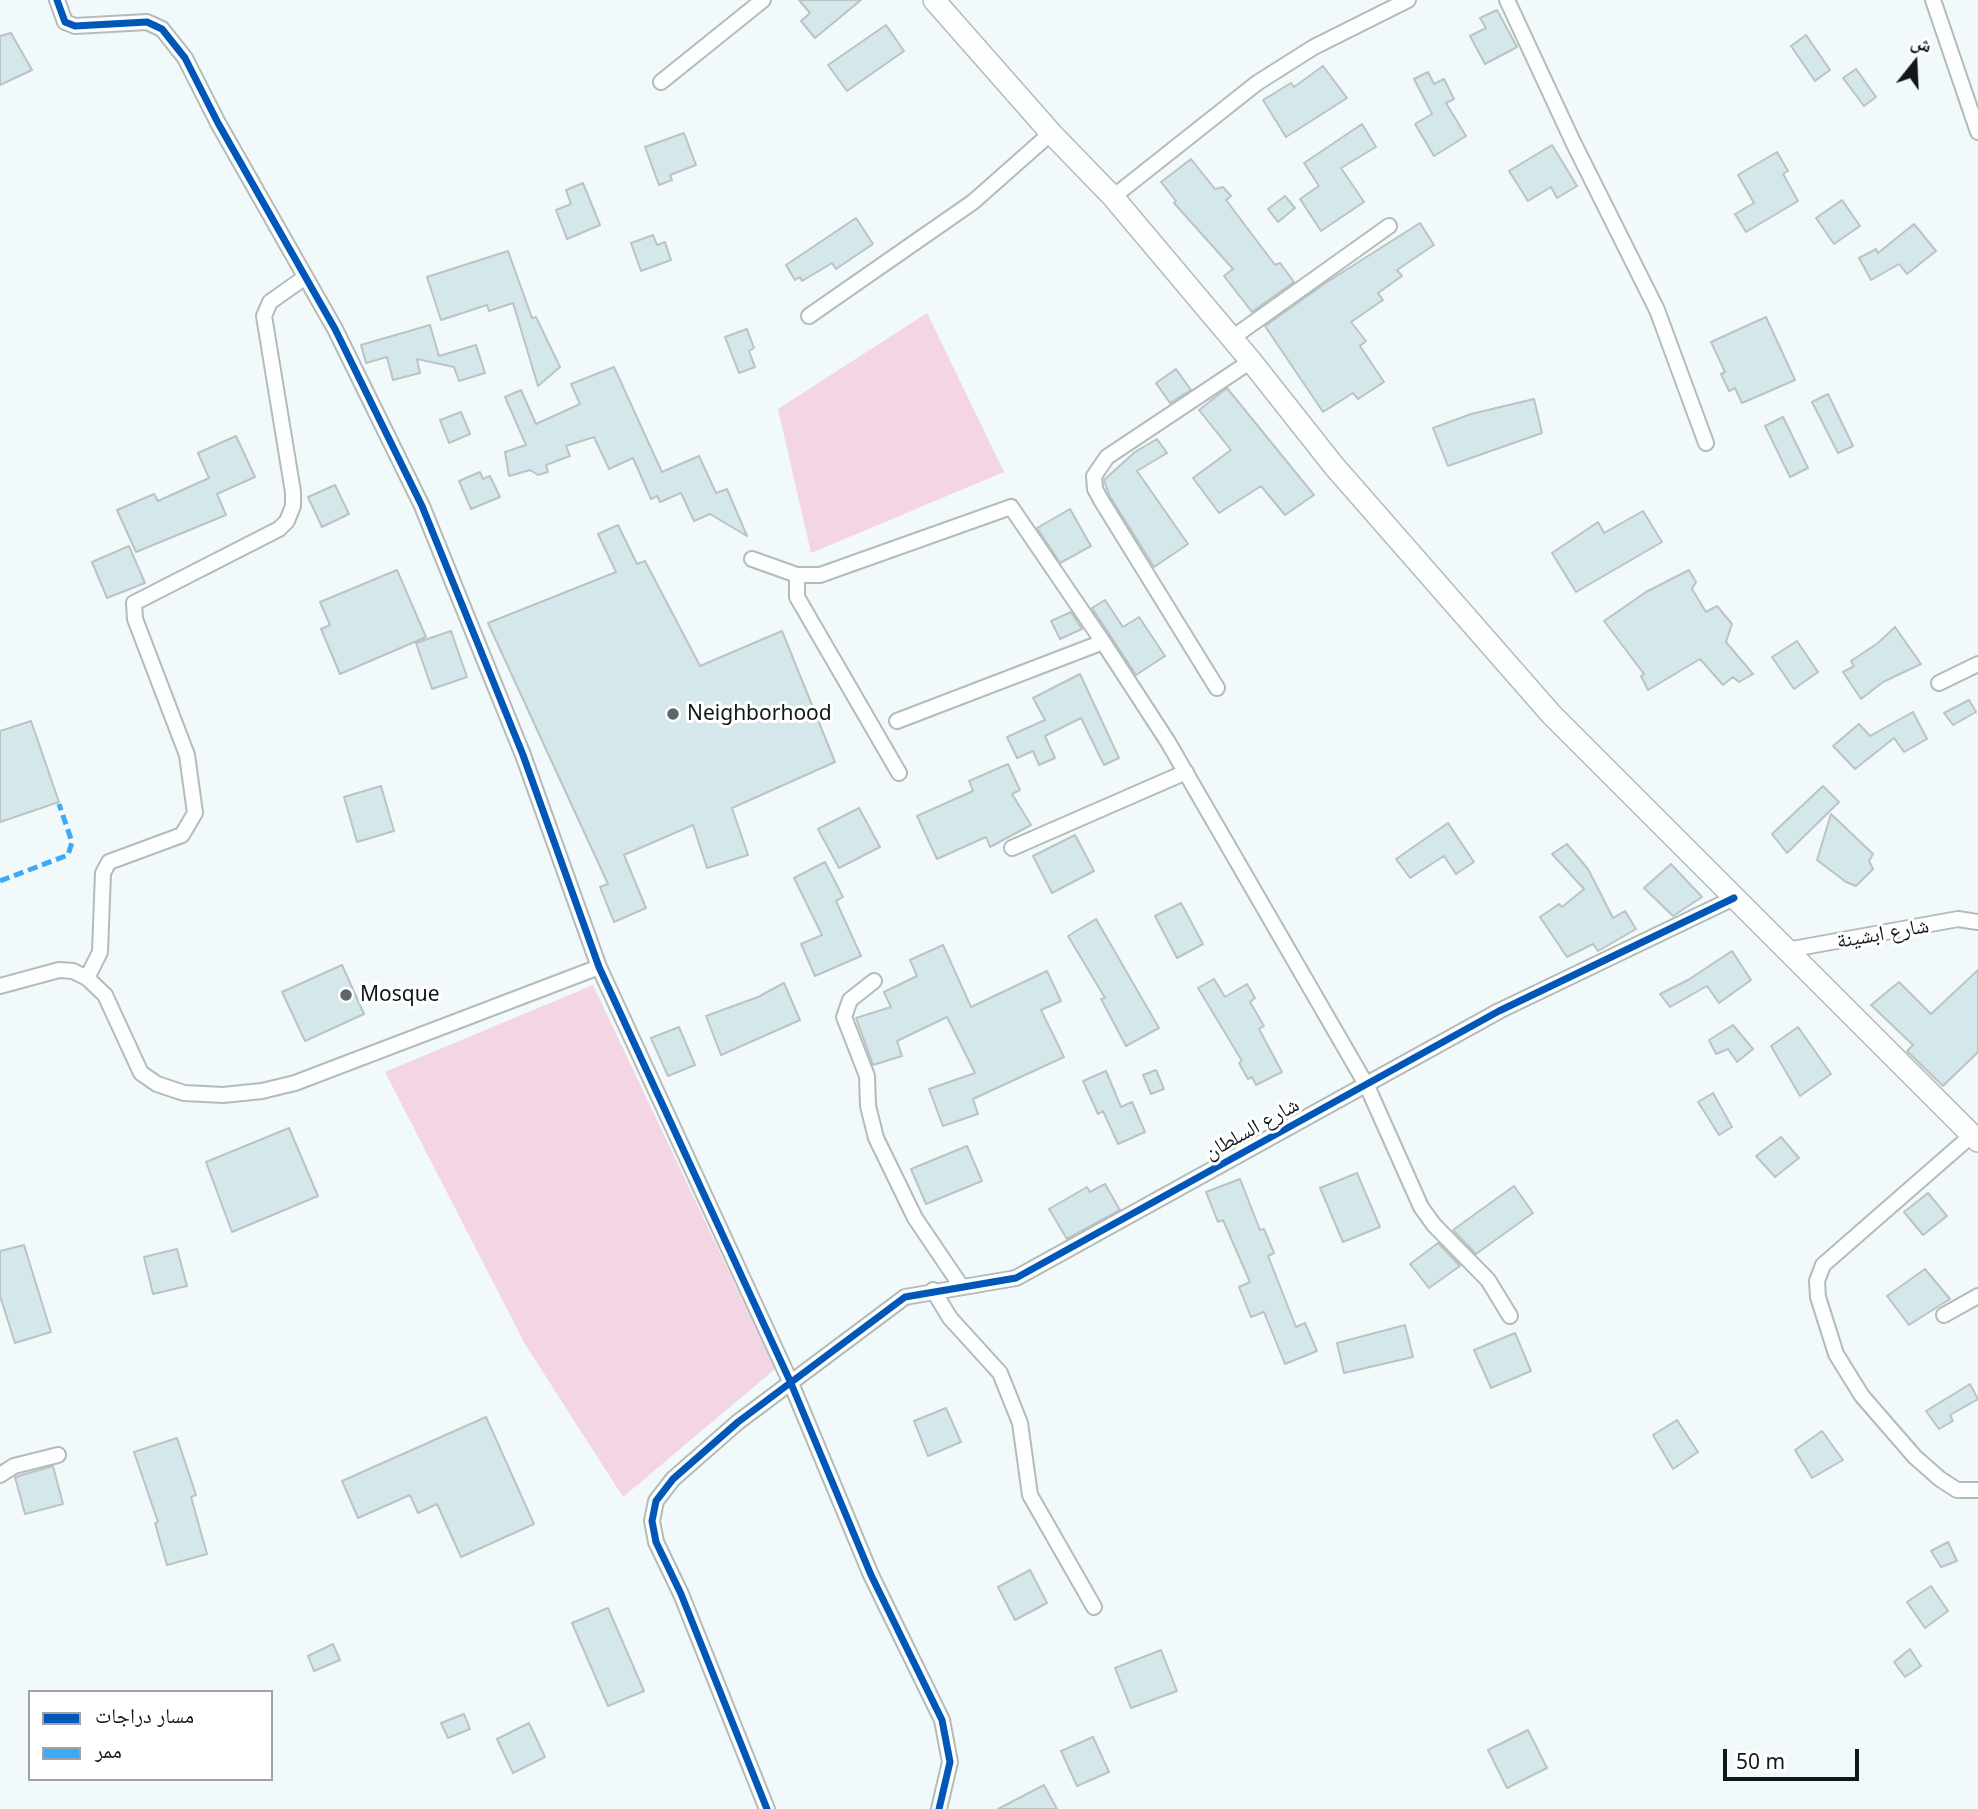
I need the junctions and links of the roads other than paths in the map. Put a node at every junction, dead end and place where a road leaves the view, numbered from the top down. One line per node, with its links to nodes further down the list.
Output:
1 (57, 0): 12 (street)
2 (763, 0): 7 (street)
3 (934, 0): 9 (street)
4 (1408, 0): 10 (street)
5 (1507, 0): 16 (street)
6 (1933, 0): 8 (street)
7 (661, 82)
8 (1978, 132)
9 (1051, 133): 10 (street); 13 (street)
10 (1113, 197): 14 (street)
11 (1389, 226): 14 (street)
12 (304, 278): 30 (street); 31 (street)
13 (809, 316)
14 (1231, 338): 15 (street)
15 (1251, 361): 22 (street); 27 (street)
16 (1706, 443)
17 (752, 559): 18 (street)
18 (797, 575): 19 (street); 25 (street)
19 (1103, 642): 23 (street); 24 (street)
20 (1978, 664): 21 (street)
21 (1939, 683)
22 (1217, 688)
23 (897, 721)
24 (1186, 772): 26 (street); 34 (street)
25 (899, 773)
26 (1012, 848)
27 (1734, 898): 29 (street); 34 (street, شارع السلطان)
28 (1978, 922): 29 (street, شارع ابشينة)
29 (1787, 950): 35 (street)
30 (599, 967): 31 (street); 41 (street)
31 (87, 978): 33 (street)
32 (874, 981): 36 (street)
33 (0, 986)
34 (1367, 1086): 36 (street, شارع السلطان); 39 (street)
35 (1975, 1138): 44 (street)
36 (961, 1286): 37 (street, شارع السلطان)
37 (933, 1290): 41 (street, شارع السلطان); 45 (street)
38 (1978, 1296): 40 (street)
39 (1510, 1315)
40 (1944, 1315)
41 (790, 1381): 46 (street, شارع السلطان); 47 (street)
42 (58, 1455): 43 (street)
43 (0, 1475)
44 (1978, 1490)
45 (1094, 1607)
46 (767, 1809)
47 (939, 1809)

